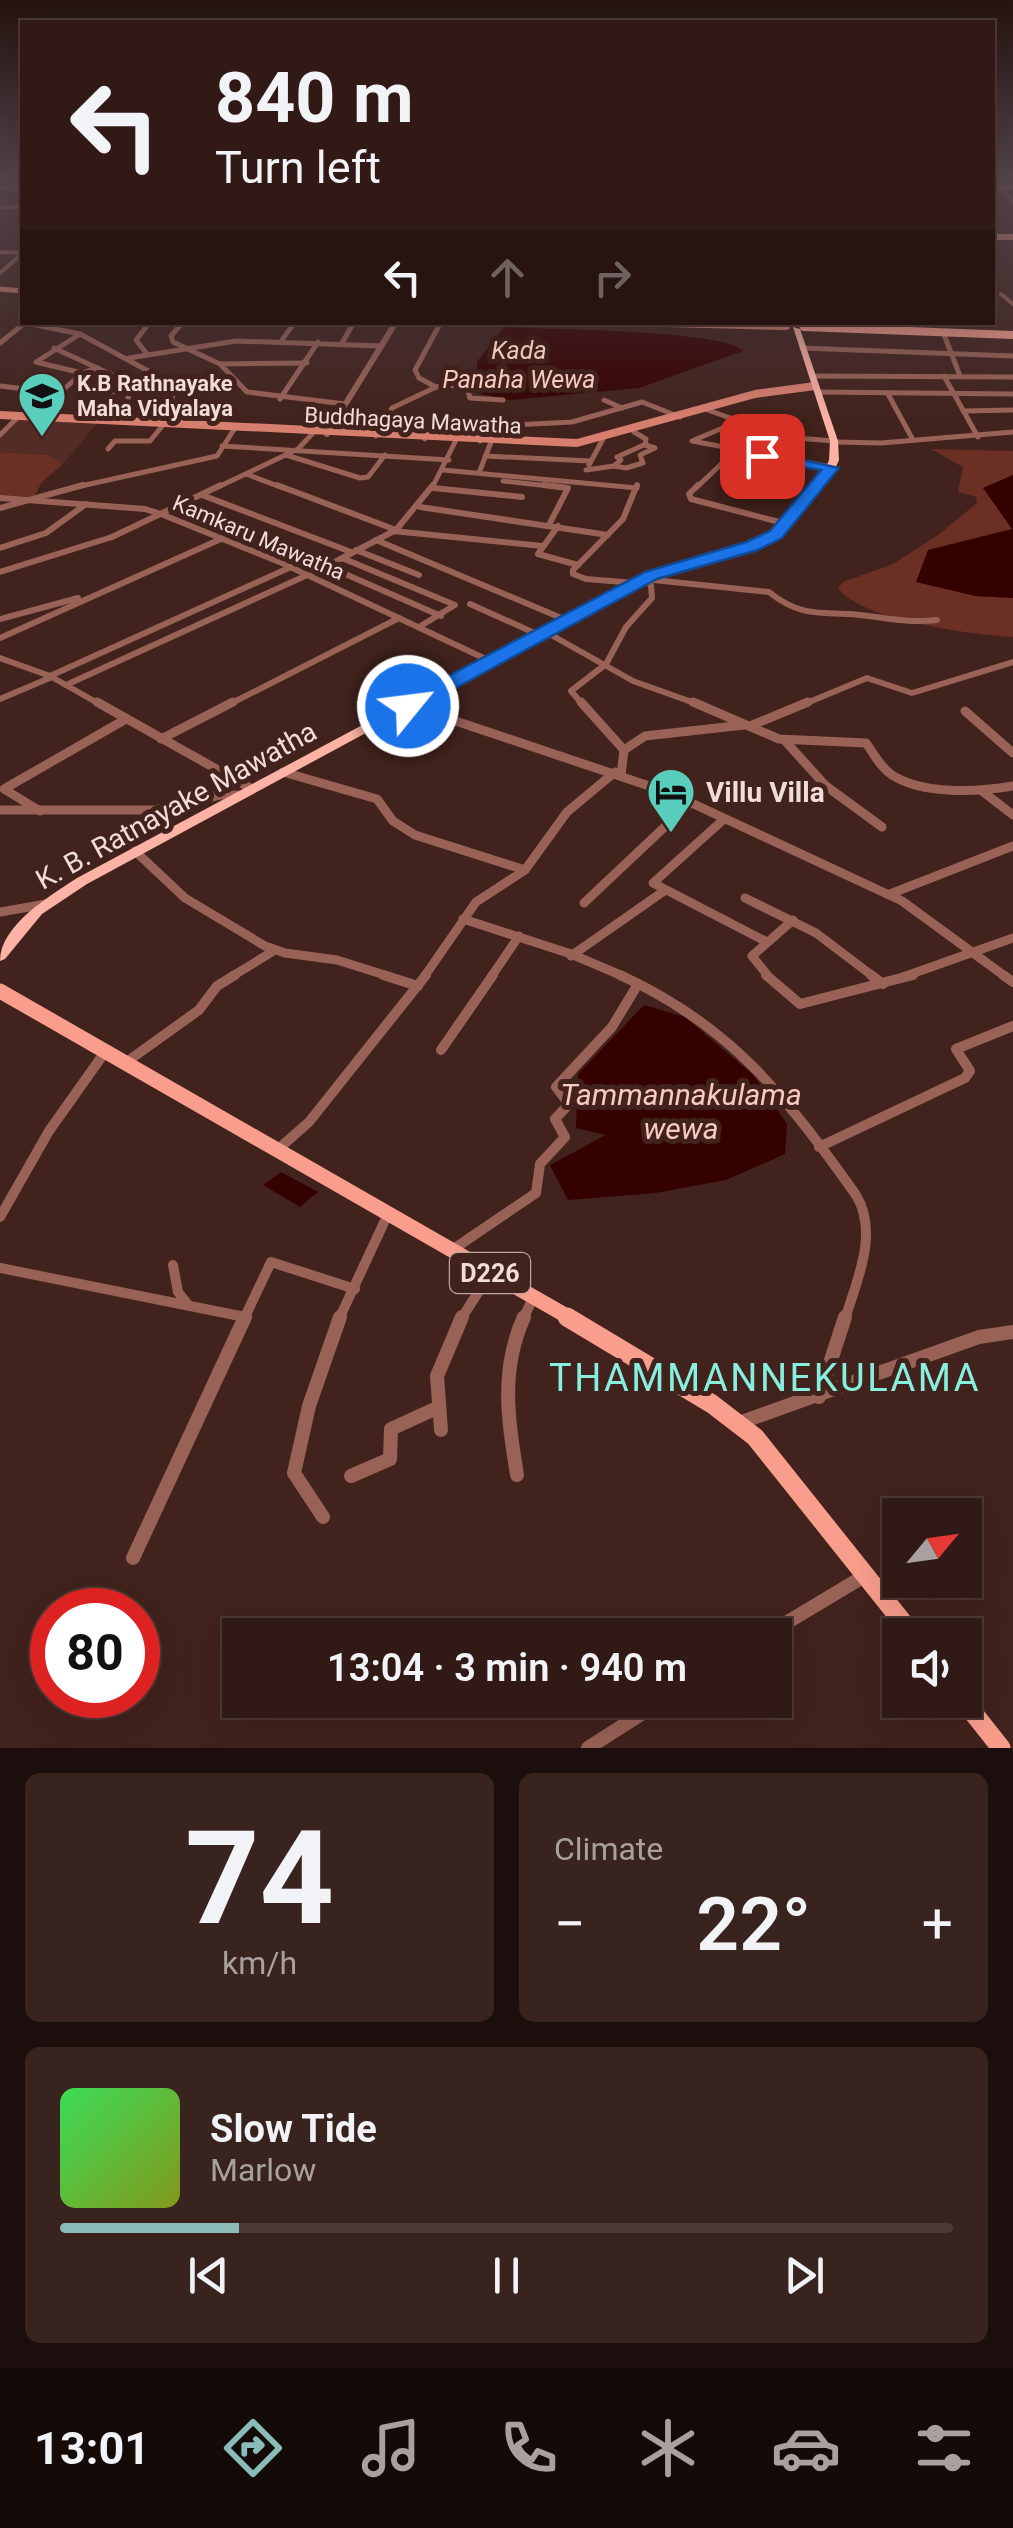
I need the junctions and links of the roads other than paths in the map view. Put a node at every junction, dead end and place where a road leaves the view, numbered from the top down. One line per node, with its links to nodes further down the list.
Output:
1 (1002, 294): 2 (street)
2 (1013, 304)
3 (23, 325): 20 (street)
4 (36, 325): 15 (street)
5 (148, 325): 26 (street)
6 (180, 325): 23 (street)
7 (293, 325): 18 (street)
8 (352, 325): 21 (street)
9 (394, 325): 22 (street)
10 (439, 325): 40 (street)
11 (753, 325): 12 (main road)
12 (795, 326): 13 (main road); 25 (highway)
13 (943, 332): 16 (main road); 27 (street)
14 (255, 333): 17 (street)
15 (80, 334): 24 (street); 29 (street)
16 (1013, 335)
17 (248, 340): 18 (street); 23 (street)
18 (282, 340): 19 (street)
19 (318, 342): 21 (street); 30 (street)
20 (0, 343)
21 (342, 343): 22 (street)
22 (381, 346): 49 (street)
23 (182, 347): 26 (street); 31 (street)
24 (54, 348): 32 (street); 33 (street)
25 (802, 348): 27 (street); 38 (highway)
26 (147, 354): 29 (street)
27 (950, 354): 28 (street); 35 (street)
28 (1013, 356)
29 (129, 358): 61 (street)
30 (307, 363): 31 (street); 45 (street)
31 (220, 364): 45 (street)
32 (98, 368): 33 (street); 37 (street)
33 (82, 374): 41 (street)
34 (944, 376): 35 (street); 38 (street); 43 (street)
35 (960, 376): 36 (street)
36 (1013, 377)
37 (124, 382): 48 (street); 58 (street)
38 (815, 384): 42 (street); 51 (main road, Buddhagaya Mawatha); 74 (highway)
39 (0, 386): 41 (street)
40 (436, 387): 46 (street); 68 (street)
41 (58, 393): 56 (street)
42 (888, 394): 43 (street); 73 (street)
43 (952, 394): 44 (street); 53 (street)
44 (1013, 394)
45 (280, 400): 49 (street)
46 (503, 400)
47 (604, 400): 50 (street)
48 (126, 404)
49 (345, 404): 66 (street)
50 (622, 408): 57 (street); 75 (street)
51 (705, 409): 57 (main road, Buddhagaya Mawatha); 60 (street)
52 (1013, 410): 53 (street)
53 (962, 411): 69 (street)
54 (0, 415): 55 (main road, Buddhagaya Mawatha)
55 (18, 416): 56 (main road, Buddhagaya Mawatha); 67 (street)
56 (32, 416): 58 (main road, Buddhagaya Mawatha)
57 (680, 417): 63 (main road, Buddhagaya Mawatha)
58 (88, 420): 61 (main road, Buddhagaya Mawatha)
59 (432, 420): 70 (street)
60 (739, 422): 74 (street); 81 (street)
61 (159, 424): 62 (main road, Buddhagaya Mawatha); 79 (street)
62 (235, 428): 65 (main road, Buddhagaya Mawatha); 78 (street)
63 (634, 432): 71 (main road, Buddhagaya Mawatha); 77 (street)
64 (1013, 432): 69 (street)
65 (313, 433): 66 (main road, Buddhagaya Mawatha); 80 (street)
66 (327, 434): 68 (main road, Buddhagaya Mawatha)
67 (0, 435)
68 (376, 436): 70 (main road, Buddhagaya Mawatha)
69 (978, 436): 73 (street)
70 (424, 438): 72 (main road, Buddhagaya Mawatha)
71 (602, 439): 76 (main road, Buddhagaya Mawatha); 86 (street)
72 (456, 440): 75 (main road, Buddhagaya Mawatha); 85 (street)
73 (913, 440): 74 (street)
74 (834, 441): 88 (highway)
75 (480, 442): 76 (main road, Buddhagaya Mawatha)
76 (491, 442): 84 (street)
77 (646, 444): 87 (street); 87 (street)
78 (222, 446): 80 (street); 99 (street)
79 (108, 449)
80 (298, 449): 82 (street); 83 (street)
81 (734, 451): 88 (street); 105 (street)
82 (286, 455): 83 (street); 92 (street)
83 (385, 456): 85 (street)
84 (485, 456): 86 (street); 91 (street)
85 (448, 460): 90 (street)
86 (590, 461): 89 (street)
87 (614, 466): 89 (street)
88 (831, 468): 105 (highway, K. B. Ratnayake Mawatha)
89 (586, 470): 93 (street)
90 (442, 472): 91 (street); 94 (street); 95 (street)
91 (478, 473): 93 (street)
92 (246, 474): 96 (street); 107 (street)
93 (580, 480): 108 (street)
94 (529, 484): 97 (street); 106 (street)
95 (432, 488): 97 (street); 101 (street)
96 (202, 495): 103 (street); 113 (street)
97 (522, 497): 104 (street)
98 (0, 498): 99 (street, Kamkaru Mawatha)
99 (30, 500): 100 (street, Kamkaru Mawatha); 102 (street)
100 (86, 504): 103 (street, Kamkaru Mawatha); 112 (street)
101 (420, 507): 104 (street); 107 (street)
102 (0, 508)
103 (161, 514): 109 (street, Kamkaru Mawatha); 118 (street)
104 (508, 519): 106 (street)
105 (787, 524): 121 (highway, K. B. Ratnayake Mawatha)
106 (554, 526): 108 (street); 111 (street)
107 (394, 530): 110 (street); 111 (street)
108 (608, 535): 115 (street)
109 (222, 538): 116 (street, Kamkaru Mawatha); 122 (street)
110 (376, 540): 113 (street); 127 (street)
111 (542, 546): 115 (street)
112 (0, 548)
113 (354, 551): 114 (street); 120 (street)
114 (342, 558): 117 (street); 124 (street)
115 (578, 565): 121 (street)
116 (291, 566): 119 (street, Kamkaru Mawatha); 136 (street)
117 (327, 566): 119 (street); 124 (street)
118 (0, 572)
119 (307, 574): 125 (street, Kamkaru Mawatha); 137 (street)
120 (419, 575)
121 (639, 581): 127 (highway, K. B. Ratnayake Mawatha); 128 (street); 135 (street)
122 (114, 586): 126 (street); 131 (street)
123 (470, 604): 130 (street)
124 (441, 616): 129 (street)
125 (398, 618): 129 (street, Kamkaru Mawatha); 143 (street)
126 (0, 619)
127 (566, 620): 130 (highway, K. B. Ratnayake Mawatha)
128 (937, 620)
129 (419, 628): 133 (street, Kamkaru Mawatha)
130 (542, 633): 133 (highway, K. B. Ratnayake Mawatha); 135 (street)
131 (0, 638)
132 (0, 658): 136 (street)
133 (490, 661): 139 (highway, K. B. Ratnayake Mawatha)
134 (1013, 662): 142 (street)
135 (606, 664): 142 (street); 145 (street)
136 (51, 677): 137 (street); 138 (street)
137 (66, 685): 141 (street)
138 (0, 699)
139 (408, 706): 147 (highway, K. B. Ratnayake Mawatha); 148 (street)
140 (965, 711): 146 (street)
141 (126, 720): 143 (street); 154 (street)
142 (748, 725): 144 (street); 145 (street)
143 (160, 739): 150 (street)
144 (786, 742): 151 (street); 157 (street)
145 (624, 750): 148 (street)
146 (1013, 753)
147 (283, 772): 150 (highway, K. B. Ratnayake Mawatha); 160 (street)
148 (618, 774): 152 (street); 160 (street)
149 (1013, 786): 151 (street)
150 (246, 792): 154 (street); 159 (highway, K. B. Ratnayake Mawatha)
151 (982, 792): 155 (street)
152 (690, 803): 156 (street); 164 (street)
153 (0, 810): 154 (street)
154 (42, 812)
155 (1013, 816)
156 (722, 820): 161 (street); 162 (street)
157 (882, 827)
158 (1013, 846): 162 (street)
159 (135, 851): 165 (highway, K. B. Ratnayake Mawatha); 172 (street)
160 (525, 870): 167 (street)
161 (664, 892): 171 (street); 175 (street)
162 (890, 894): 173 (street)
163 (745, 898): 168 (street)
164 (584, 903)
165 (46, 904): 166 (street); 174 (highway, K. B. Ratnayake Mawatha)
166 (0, 912)
167 (463, 919): 169 (street); 179 (street)
168 (794, 920): 171 (street); 178 (street)
169 (519, 936): 175 (street); 182 (street)
170 (1013, 938): 173 (street)
171 (767, 942): 178 (street)
172 (275, 950): 179 (street); 184 (street)
173 (977, 952): 176 (street); 178 (street)
174 (0, 956)
175 (571, 956): 177 (street)
176 (1013, 982)
177 (638, 984): 185 (street); 189 (street)
178 (883, 984)
179 (418, 986): 186 (street)
180 (0, 991): 183 (main road, D226)
181 (1013, 1026): 185 (street)
182 (441, 1050)
183 (105, 1052): 184 (main road, D226); 188 (street)
184 (125, 1063): 186 (main road, D226)
185 (819, 1146): 198 (street)
186 (276, 1151): 187 (main road, D226)
187 (388, 1214): 189 (main road, D226); 193 (street)
188 (0, 1216)
189 (452, 1250): 192 (main road, D226)
190 (173, 1264): 195 (street)
191 (0, 1268): 195 (street)
192 (490, 1274): 194 (main road, D226); 199 (street)
193 (355, 1289): 196 (street); 204 (street)
194 (534, 1298): 200 (main road, D226); 202 (street)
195 (188, 1306): 196 (street)
196 (245, 1317): 205 (street)
197 (1013, 1332): 198 (street)
198 (819, 1397): 200 (street)
199 (439, 1407): 201 (street); 203 (street)
200 (739, 1423): 206 (main road, D226)
201 (441, 1430)
202 (517, 1475)
203 (351, 1476)
204 (323, 1517)
205 (133, 1558)
206 (867, 1574): 207 (main road, D226); 208 (street)
207 (900, 1618)
208 (792, 1619)
209 (636, 1718): 212 (street)
210 (975, 1718): 211 (main road)
211 (993, 1746)
212 (588, 1748)

